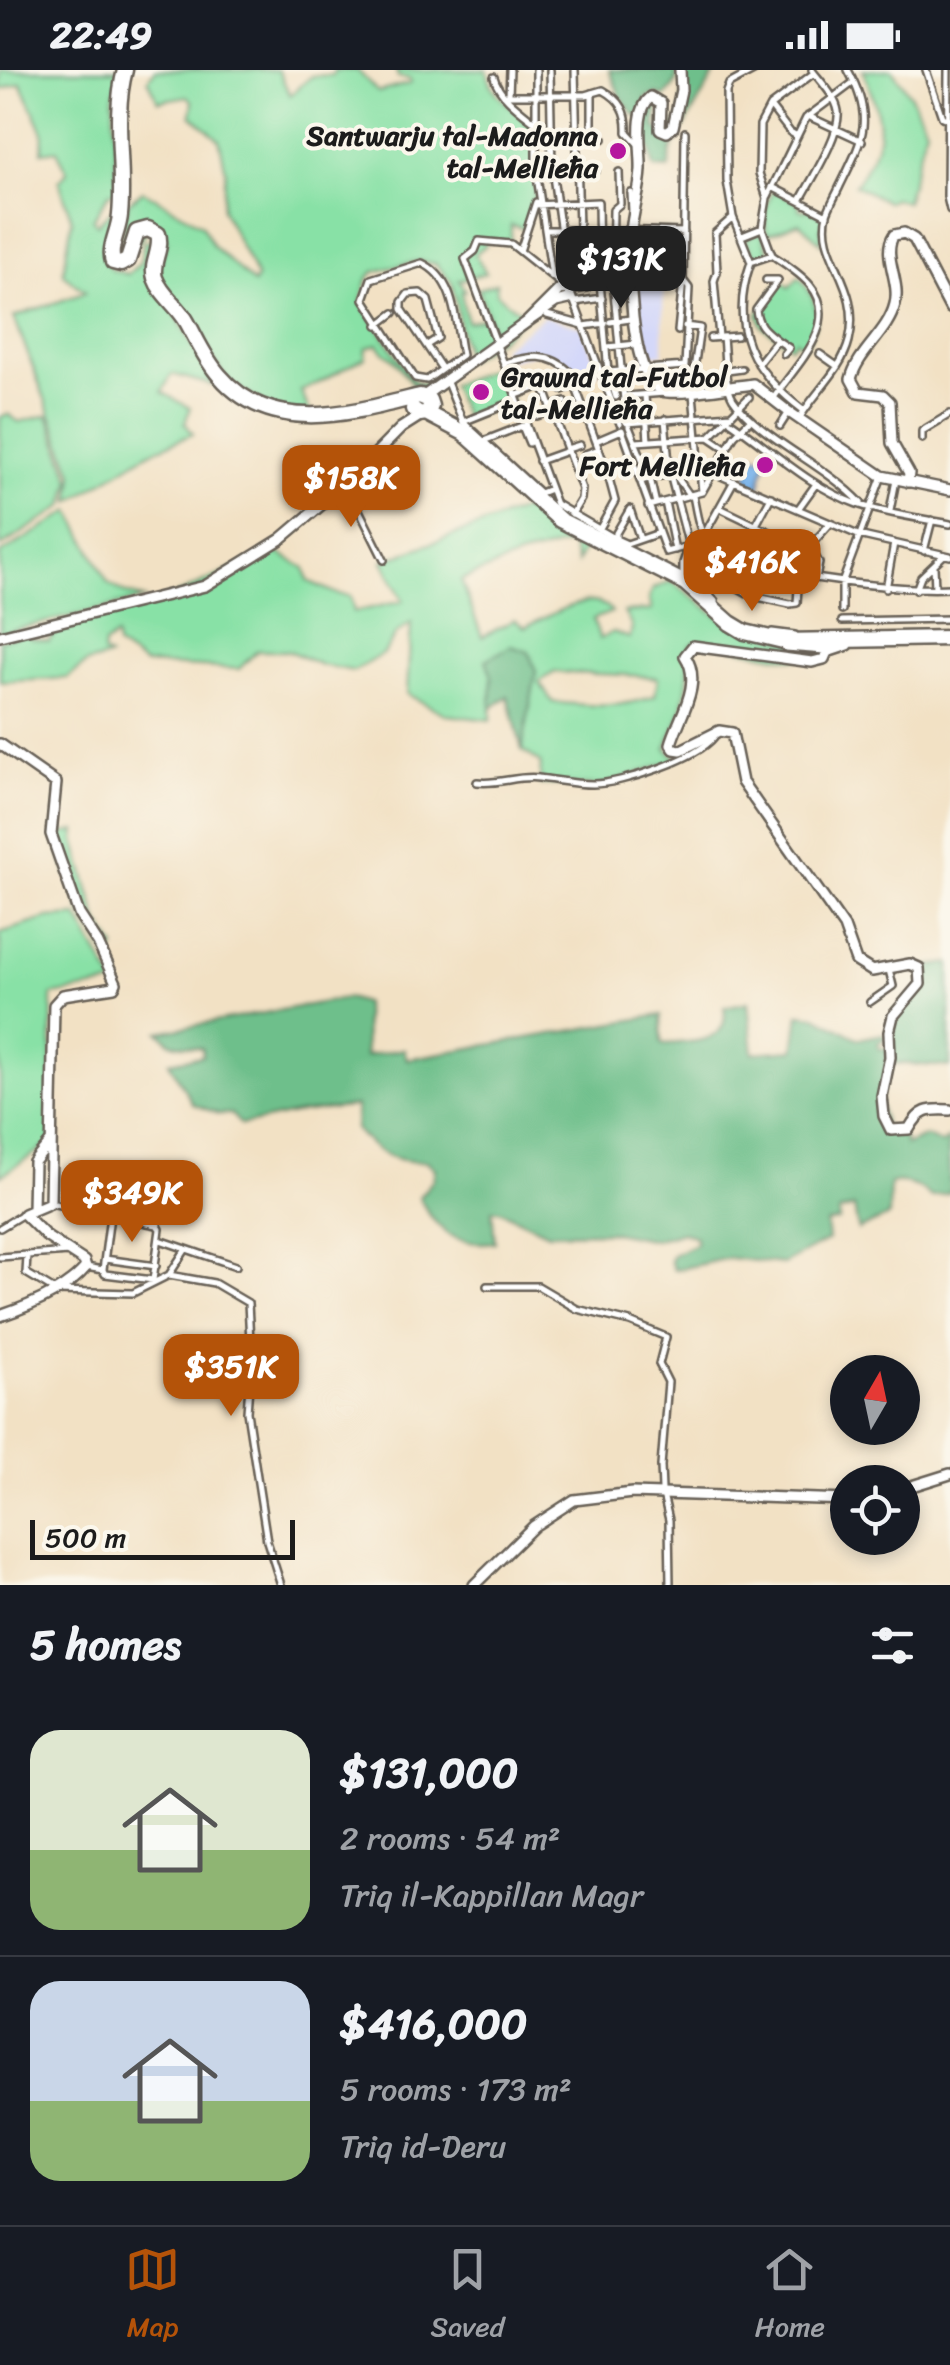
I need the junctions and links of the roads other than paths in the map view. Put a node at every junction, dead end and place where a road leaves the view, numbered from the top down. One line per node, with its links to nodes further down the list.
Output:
1 (123, 70): 115 (highway)
2 (510, 70): 17 (street)
3 (536, 70): 15 (street)
4 (550, 70): 16 (street)
5 (576, 70): 18 (street)
6 (680, 70): 26 (main road)
7 (755, 70): 49 (street)
8 (848, 70): 13 (street)
9 (926, 70): 22 (street)
10 (948, 70): 22 (street)
11 (813, 71): 19 (street); 20 (street)
12 (494, 77): 17 (street)
13 (854, 82): 19 (street); 33 (street)
14 (592, 93): 18 (street); 26 (street); 31 (street)
15 (536, 94): 16 (street); 17 (street); 23 (street)
16 (550, 94): 18 (street); 29 (street)
17 (507, 95): 23 (street)
18 (576, 95): 30 (street)
19 (832, 98): 21 (street); 24 (street)
20 (770, 106): 27 (street); 41 (street)
21 (808, 116): 24 (street); 27 (street)
22 (947, 119): 47 (street)
23 (536, 123): 28 (street)
24 (836, 130): 33 (street); 44 (street)
25 (686, 132): 56 (street)
26 (635, 136): 46 (main road)
27 (797, 136): 39 (street)
28 (535, 138): 29 (street); 34 (street)
29 (552, 138): 30 (street); 35 (street)
30 (576, 138): 31 (street); 36 (street)
31 (592, 138): 32 (street)
32 (603, 139)
33 (862, 141): 48 (street)
34 (536, 170): 35 (street); 45 (street)
35 (552, 170): 36 (street); 42 (street)
36 (577, 170): 37 (street); 43 (street)
37 (596, 170)
38 (619, 172): 54 (street)
39 (772, 187): 41 (street); 44 (street)
40 (630, 193): 46 (street)
41 (767, 198): 50 (street)
42 (556, 202): 43 (street); 45 (street); 52 (street)
43 (578, 202): 53 (street); 62 (street)
44 (800, 202): 48 (street)
45 (537, 204): 51 (street); 58 (street)
46 (632, 209): 55 (main road)
47 (950, 210)
48 (827, 215): 96 (street)
49 (734, 216): 57 (street); 82 (street)
50 (762, 228): 57 (street); 59 (street)
51 (544, 230): 52 (street); 65 (street)
52 (561, 230): 53 (street); 64 (street)
53 (578, 230): 63 (street)
54 (612, 230): 55 (street); 61 (street)
55 (632, 231): 56 (street); 87 (main road)
56 (684, 232): 66 (street)
57 (742, 236): 60 (street)
58 (520, 251): 65 (street); 88 (street)
59 (772, 255): 60 (street); 108 (street)
60 (751, 262): 95 (street)
61 (612, 270): 62 (street); 69 (street)
62 (599, 271): 63 (street); 69 (street)
63 (584, 273): 64 (street); 68 (street)
64 (568, 276): 65 (street); 68 (street)
65 (553, 277): 68 (street)
66 (683, 280): 78 (street); 79 (street)
67 (766, 280): 85 (street)
68 (566, 294): 69 (street); 77 (street); 88 (main road)
69 (609, 297): 74 (street); 75 (street)
70 (950, 308): 153 (main road)
71 (394, 313): 76 (street)
72 (548, 315): 77 (street)
73 (630, 320): 74 (street)
74 (619, 321): 75 (street); 89 (street)
75 (608, 322): 77 (street); 90 (street)
76 (378, 325): 93 (street); 101 (street)
77 (584, 326): 111 (street)
78 (685, 326): 97 (street); 105 (street)
79 (678, 330)
80 (446, 336): 83 (street)
81 (737, 336): 82 (street)
82 (721, 337): 84 (street); 99 (street)
83 (438, 338): 86 (street); 86 (street)
84 (710, 338)
85 (777, 340): 91 (street); 95 (street)
86 (426, 344): 101 (street)
87 (637, 344): 89 (street); 97 (main road)
88 (496, 345): 93 (main road); 94 (street)
89 (621, 346): 90 (street); 98 (street)
90 (607, 347): 100 (street)
91 (784, 354)
92 (820, 354): 96 (street)
93 (464, 360): 101 (main road)
94 (505, 363): 102 (street); 112 (street)
95 (759, 366): 99 (street); 108 (street)
96 (837, 366): 119 (street)
97 (644, 370): 98 (street); 106 (main road)
98 (623, 371): 100 (street); 109 (street)
99 (727, 371): 103 (street)
100 (608, 372): 111 (street)
101 (444, 375): 115 (main road); 126 (street)
102 (574, 386): 104 (street); 113 (street)
103 (729, 386): 105 (main road); 108 (main road); 114 (street)
104 (544, 388): 112 (street); 116 (street)
105 (692, 390): 106 (main road); 120 (street)
106 (668, 392): 107 (street)
107 (645, 395): 109 (street); 124 (street)
108 (775, 395): 117 (main road); 119 (street)
109 (625, 396): 111 (street); 127 (street)
110 (749, 396): 114 (street)
111 (613, 397): 127 (street)
112 (516, 398): 123 (street); 126 (street)
113 (579, 398): 116 (street); 134 (street)
114 (740, 406): 121 (street); 122 (street)
115 (421, 408): 154 (main road); 190 (highway); 206 (highway)
116 (552, 409): 123 (street); 140 (street)
117 (789, 412): 119 (main road); 128 (street)
118 (950, 414): 132 (street)
119 (801, 415): 148 (main road)
120 (694, 418): 122 (street); 125 (street); 131 (street)
121 (751, 418): 129 (street); 167 (street)
122 (731, 419): 129 (street); 130 (street)
123 (525, 420): 143 (street)
124 (647, 420): 125 (street); 127 (street); 136 (street)
125 (665, 420): 135 (street)
126 (463, 422): 133 (street)
127 (625, 425): 134 (street); 137 (street); 144 (street)
128 (780, 426)
129 (741, 429): 141 (street); 155 (street)
130 (709, 437): 131 (street); 141 (street)
131 (695, 438): 135 (street); 158 (street)
132 (922, 439)
133 (486, 440): 138 (street); 156 (street)
134 (595, 440): 139 (street); 140 (street)
135 (666, 440): 136 (street); 145 (street)
136 (648, 441): 137 (street)
137 (636, 442): 149 (street)
138 (532, 448)
139 (599, 449): 142 (street); 146 (street)
140 (567, 450): 142 (street); 143 (street)
141 (727, 450): 147 (street)
142 (570, 459): 171 (street)
143 (539, 460): 156 (street)
144 (632, 462): 146 (street); 151 (street)
145 (670, 470): 149 (street); 160 (street); 163 (street)
146 (607, 471): 176 (street)
147 (714, 473): 152 (street); 158 (street)
148 (882, 476): 150 (main road); 161 (street)
149 (650, 478): 151 (street); 165 (street)
150 (896, 480): 153 (main road); 170 (street)
151 (640, 481): 166 (street)
152 (734, 481): 162 (street); 168 (street)
153 (908, 482): 157 (main road)
154 (346, 484): 188 (street); 202 (main road)
155 (816, 484): 167 (street); 169 (street)
156 (550, 489): 171 (street)
157 (950, 490)
158 (702, 492): 160 (street)
159 (864, 492): 161 (street)
160 (692, 496): 163 (street); 179 (street)
161 (873, 496): 167 (street)
162 (771, 497): 169 (street); 175 (street)
163 (678, 500): 164 (street); 184 (street)
164 (665, 502): 165 (street); 185 (street)
165 (656, 504): 166 (street)
166 (648, 506): 177 (street)
167 (866, 506): 170 (street); 178 (street)
168 (720, 508): 175 (street); 179 (street)
169 (798, 509): 173 (street)
170 (890, 511): 172 (street)
171 (572, 514): 176 (street)
172 (932, 520): 174 (street); 186 (street)
173 (830, 524): 178 (street); 183 (street)
174 (950, 524)
175 (756, 525): 183 (street)
176 (599, 530): 180 (street)
177 (659, 533): 181 (street); 185 (street)
178 (858, 535): 182 (street); 193 (street)
179 (706, 538): 184 (street); 191 (street)
180 (616, 539): 181 (street); 181 (street)
181 (640, 539)
182 (894, 543): 186 (street); 196 (street)
183 (810, 546): 192 (street)
184 (689, 549): 185 (street); 190 (street); 194 (street)
185 (675, 550)
186 (924, 550): 187 (street)
187 (947, 555): 189 (street)
188 (384, 560)
189 (934, 566): 197 (street); 198 (street)
190 (683, 570): 204 (highway)
191 (799, 574): 192 (street); 194 (street)
192 (816, 578): 193 (street)
193 (842, 583): 196 (street); 199 (street)
194 (700, 585): 204 (street)
195 (950, 588): 197 (street)
196 (886, 589): 198 (street)
197 (936, 589): 198 (street)
198 (916, 590)
199 (842, 610)
200 (950, 619): 201 (street)
201 (842, 621)
202 (0, 636)
203 (950, 636): 204 (highway); 205 (highway)
204 (802, 637)
205 (876, 639): 206 (highway); 207 (main road)
206 (771, 640): 207 (main road)
207 (827, 652): 208 (main road)
208 (720, 731): 210 (street); 211 (main road)
209 (0, 744): 214 (main road)
210 (477, 782)
211 (888, 970): 212 (street); 213 (main road)
212 (870, 1002)
213 (950, 1110)
214 (51, 1143): 215 (main road); 216 (main road)
215 (50, 1204): 216 (main road); 217 (street)
216 (28, 1211): 219 (street); 223 (main road)
217 (107, 1215): 218 (street); 218 (street); 226 (street)
218 (158, 1227): 220 (street)
219 (0, 1228)
220 (160, 1240): 221 (street); 228 (street)
221 (186, 1249): 222 (street); 229 (street); 231 (street)
222 (204, 1250)
223 (69, 1252): 224 (street); 227 (main road)
224 (27, 1256): 225 (street); 233 (street)
225 (0, 1257)
226 (105, 1259): 228 (street); 230 (street)
227 (86, 1266): 230 (street); 233 (main road)
228 (156, 1266): 230 (street)
229 (236, 1266)
230 (103, 1270)
231 (169, 1276): 233 (street); 239 (street)
232 (487, 1286): 237 (street)
233 (56, 1290): 234 (main road)
234 (0, 1316)
235 (950, 1474): 236 (main road)
236 (920, 1483)
237 (662, 1494): 238 (main road); 240 (main road); 241 (street)
238 (830, 1499)
239 (281, 1585)
240 (474, 1585)
241 (670, 1585)

